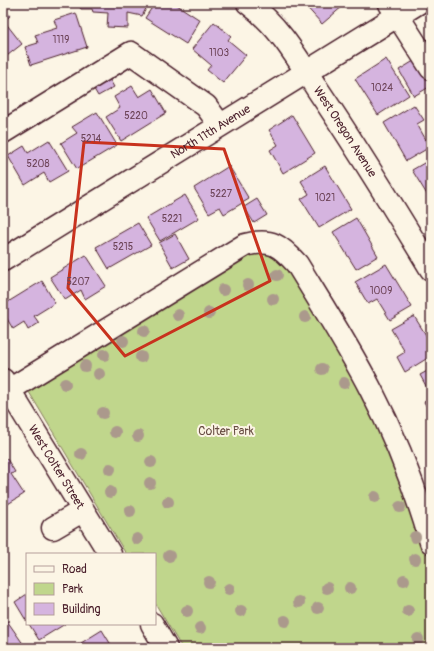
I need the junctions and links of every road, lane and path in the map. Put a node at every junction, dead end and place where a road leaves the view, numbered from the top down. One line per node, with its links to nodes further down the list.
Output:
1 (248, 3): 5 (street, West Oregon Avenue)
2 (418, 3): 3 (street, North 11th Avenue)
3 (394, 9): 4 (street); 5 (street, North 11th Avenue)
4 (431, 68)
5 (307, 72): 6 (street, North 11th Avenue); 9 (street, West Oregon Avenue)
6 (220, 125): 7 (street); 8 (street, North 11th Avenue)
7 (3, 132)
8 (3, 260)
9 (431, 269)
10 (6, 385): 11 (street, West Colter Street); 13 (street)
11 (82, 511): 12 (street); 14 (street, West Colter Street)
12 (53, 528)
13 (431, 542)
14 (109, 553)
15 (153, 625): 16 (street)
16 (166, 648)

